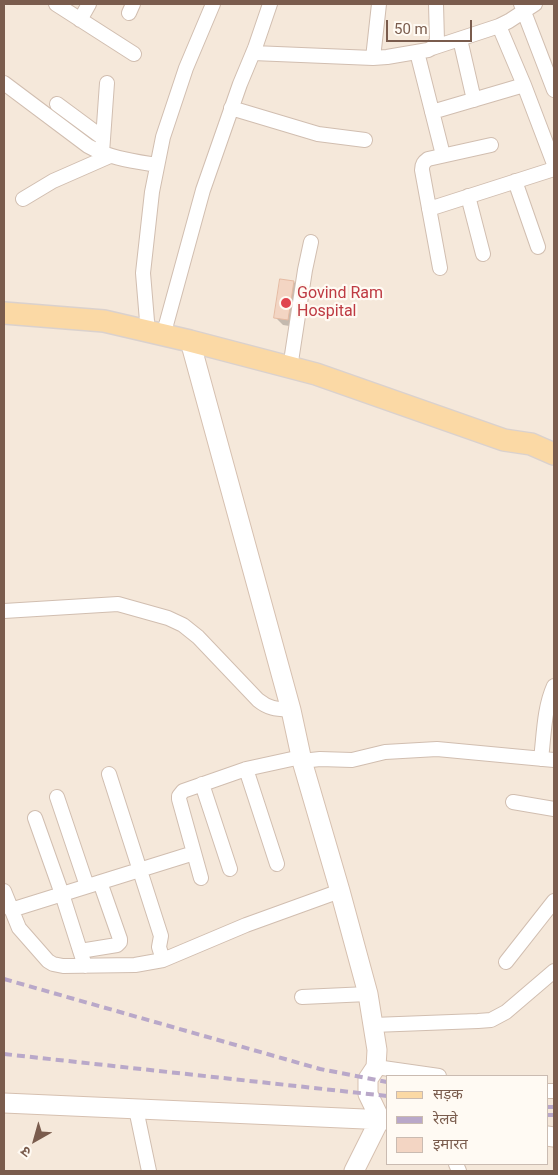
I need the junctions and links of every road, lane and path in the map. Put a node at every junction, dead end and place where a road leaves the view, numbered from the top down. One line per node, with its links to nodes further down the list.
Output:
1 (56, 4): 8 (street)
2 (89, 4): 8 (street)
3 (213, 4): 30 (street)
4 (270, 4): 13 (street)
5 (379, 4): 15 (street)
6 (436, 4): 11 (street)
7 (527, 6): 9 (street); 19 (street)
8 (80, 20): 14 (street)
9 (499, 26): 10 (street); 18 (street)
10 (460, 39): 11 (street); 20 (street)
11 (432, 48): 12 (street)
12 (417, 52): 15 (street); 23 (street)
13 (253, 53): 15 (street); 22 (street)
14 (134, 54)
15 (373, 58)
16 (4, 83): 27 (street)
17 (107, 83): 24 (street)
18 (524, 85): 20 (street); 29 (street)
19 (554, 90)
20 (474, 100): 23 (street)
21 (57, 104): 24 (street)
22 (232, 108): 25 (street); 41 (street)
23 (432, 112): 28 (street)
24 (104, 138): 27 (street)
25 (365, 140)
26 (491, 145): 28 (street)
27 (106, 155): 30 (street); 34 (street)
28 (443, 156): 35 (street)
29 (554, 164)
30 (157, 165): 41 (street)
31 (554, 168): 32 (street)
32 (515, 181): 33 (street); 37 (street)
33 (468, 196): 35 (street); 38 (street)
34 (23, 199)
35 (429, 209): 39 (street)
36 (311, 242): 43 (street)
37 (538, 247)
38 (483, 254)
39 (440, 268)
40 (4, 312): 41 (main road)
41 (156, 334): 42 (main road)
42 (190, 342): 43 (main road); 49 (street)
43 (290, 368): 44 (main road)
44 (504, 440): 45 (main road); 46 (main road)
45 (554, 454)
46 (554, 469)
47 (4, 611): 49 (street)
48 (554, 686): 51 (street)
49 (291, 710): 50 (street)
50 (302, 759): 51 (street); 52 (street); 66 (street)
51 (548, 760)
52 (246, 769): 54 (street); 60 (street)
53 (110, 774): 61 (street)
54 (202, 784): 59 (street); 62 (street)
55 (57, 797): 64 (street)
56 (513, 802): 57 (street)
57 (554, 809)
58 (35, 818): 67 (street)
59 (194, 853): 61 (street); 63 (street)
60 (277, 864)
61 (141, 869): 64 (street); 71 (street)
62 (230, 869)
63 (201, 878)
64 (94, 884): 67 (street); 70 (street)
65 (4, 891): 69 (street)
66 (340, 891): 71 (street); 75 (street)
67 (62, 894): 69 (street); 70 (street)
68 (554, 901): 72 (street)
69 (11, 910): 73 (street)
70 (80, 952): 73 (street)
71 (163, 960): 73 (street)
72 (506, 962)
73 (85, 966)
74 (554, 971): 77 (street)
75 (368, 994): 76 (street); 77 (street)
76 (302, 997)
77 (374, 1025): 78 (street)
78 (376, 1067): 79 (street); 82 (street)
79 (432, 1075)
80 (4, 1103): 81 (street)
81 (136, 1109): 82 (street); 83 (street)
82 (383, 1119): 84 (street)
83 (149, 1171)
84 (354, 1171)

